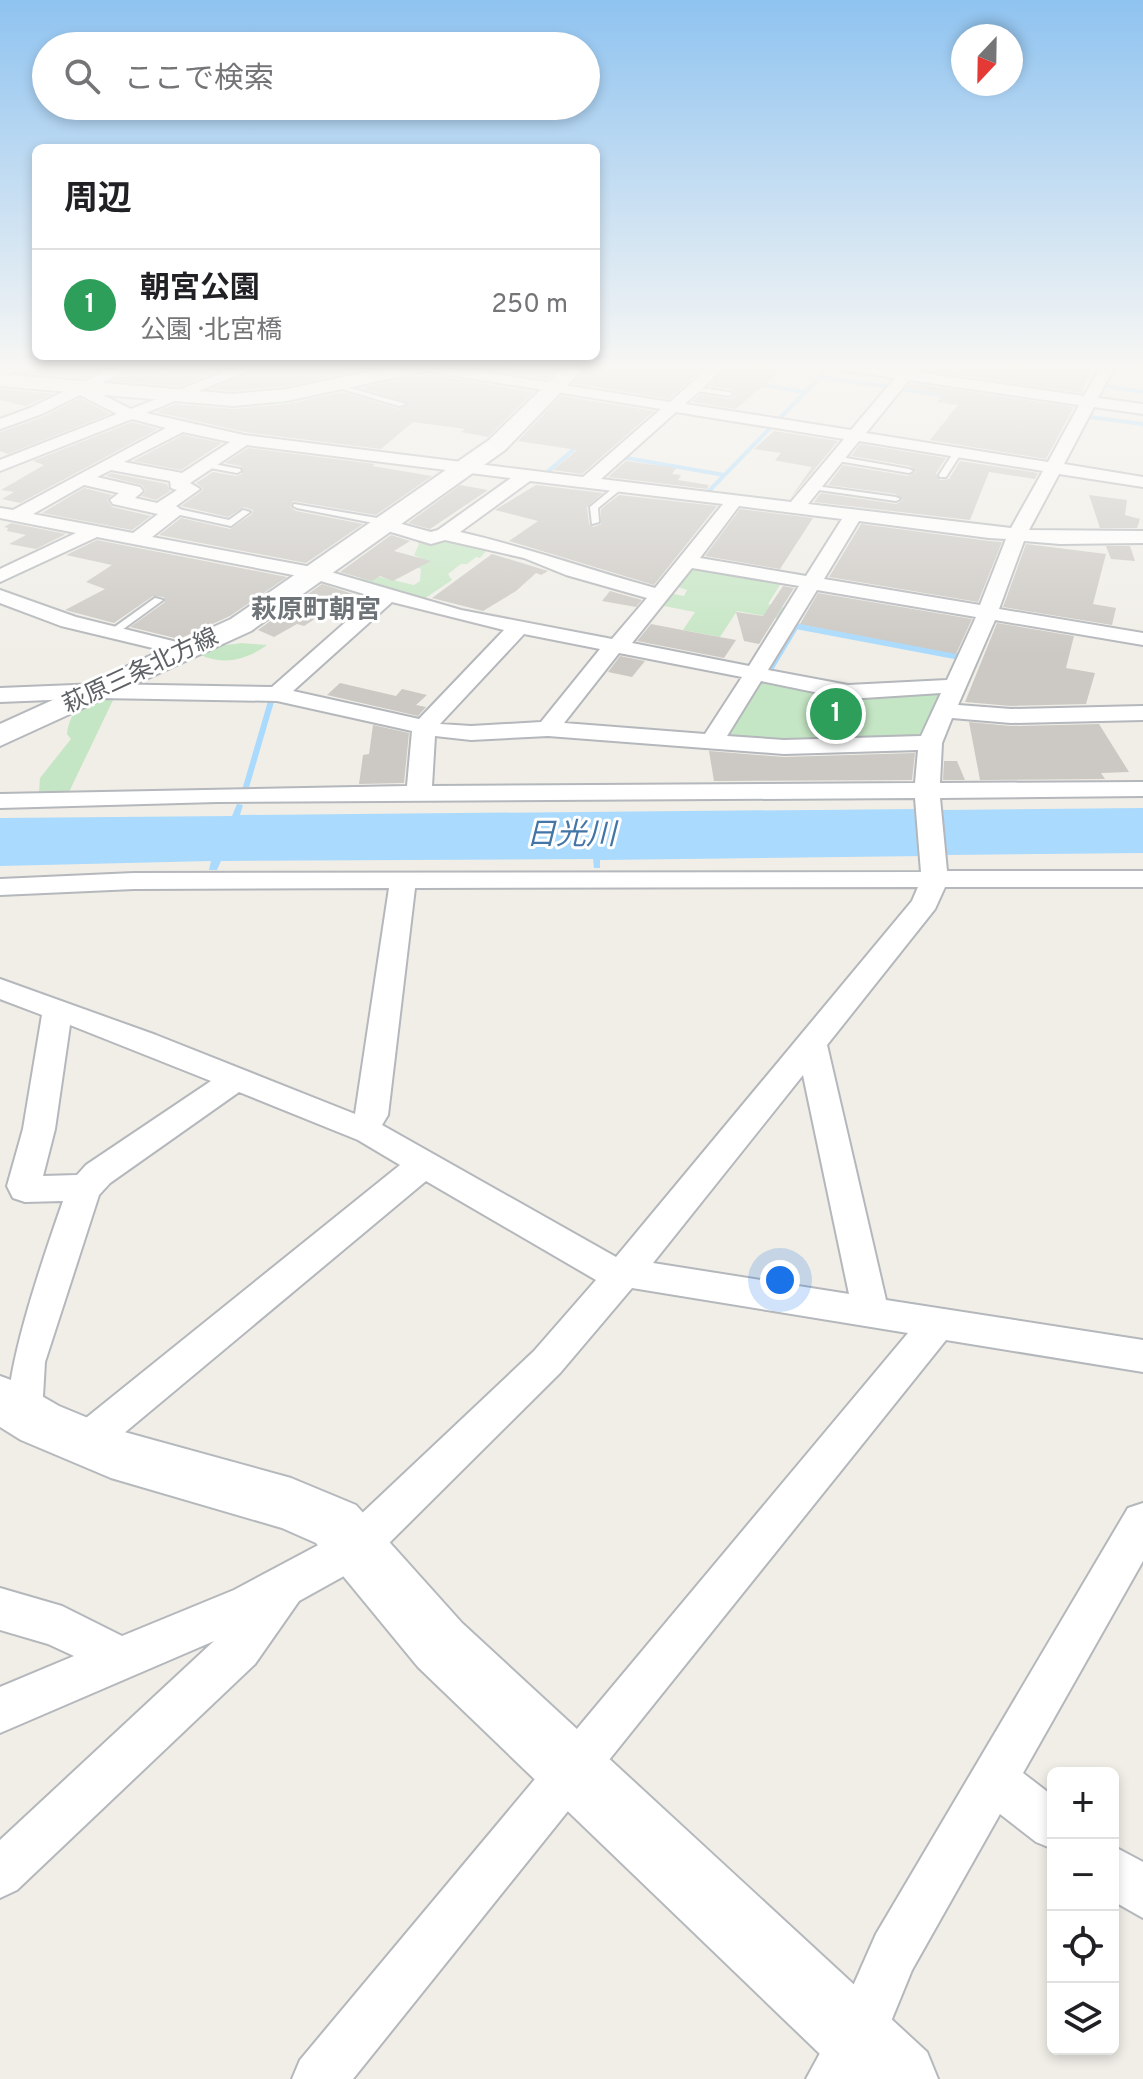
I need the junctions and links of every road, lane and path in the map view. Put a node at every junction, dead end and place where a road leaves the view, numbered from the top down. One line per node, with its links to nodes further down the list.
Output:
1 (114, 461): 11 (street)
2 (214, 461): 12 (street)
3 (417, 461): 13 (street)
4 (474, 461): 13 (main road, 萩原三条北方線)
5 (611, 461): 21 (street)
6 (833, 461): 24 (street)
7 (852, 461): 16 (lane)
8 (952, 461): 18 (lane)
9 (1015, 461): 14 (street)
10 (1056, 461): 14 (street)
11 (108, 464): 19 (street); 20 (street)
12 (208, 465): 15 (lane); 20 (street)
13 (466, 467): 17 (street); 34 (main road, 萩原三条北方線)
14 (1053, 467): 22 (street); 37 (street)
15 (237, 471)
16 (909, 471)
17 (527, 475): 21 (street); 36 (street)
18 (943, 475)
19 (81, 479): 29 (street); 31 (street)
20 (185, 479): 29 (street)
21 (588, 481): 23 (street)
22 (1143, 482)
23 (621, 486): 26 (street); 33 (lane)
24 (812, 487): 25 (lane); 28 (street)
25 (896, 499)
26 (735, 500): 28 (street); 40 (street)
27 (297, 506): 34 (lane)
28 (796, 507): 32 (street)
29 (167, 510): 30 (lane); 39 (street)
30 (246, 512)
31 (8, 514): 35 (street)
32 (854, 515): 37 (street); 43 (street)
33 (595, 522)
34 (388, 524): 36 (street); 41 (main road, 萩原三条北方線)
35 (96, 531): 39 (street); 42 (street)
36 (445, 534): 44 (street)
37 (1017, 535): 38 (street); 48 (street)
38 (1143, 537)
39 (138, 538): 41 (street)
40 (690, 562): 43 (street); 44 (street)
41 (317, 574): 46 (street); 53 (main road, 萩原三条北方線)
42 (0, 576)
43 (811, 583): 48 (street); 54 (street)
44 (659, 595): 52 (street)
45 (0, 596): 50 (street)
46 (387, 596): 49 (street); 57 (street)
47 (158, 600): 50 (lane)
48 (988, 612): 51 (street); 55 (street)
49 (519, 627): 52 (street); 61 (street)
50 (112, 633): 53 (street)
51 (1143, 639)
52 (614, 646): 54 (street); 62 (street)
53 (186, 650): 56 (main road, 萩原三条北方線)
54 (757, 673): 55 (street); 64 (street)
55 (956, 686): 59 (street)
56 (99, 691): 57 (street); 58 (street); 63 (main road, 萩原三条北方線)
57 (277, 694): 61 (street)
58 (0, 695)
59 (945, 711): 60 (street); 65 (street)
60 (1143, 713)
61 (424, 727): 62 (street); 68 (street)
62 (548, 729): 64 (street)
63 (0, 736)
64 (712, 742): 65 (street)
65 (930, 743): 67 (street)
66 (1143, 789): 67 (street)
67 (927, 790): 68 (street); 70 (street)
68 (419, 793): 69 (street)
69 (0, 801)
70 (935, 879): 71 (street); 72 (street); 76 (street)
71 (1143, 879)
72 (403, 881): 73 (street); 78 (street)
73 (0, 887)
74 (0, 988): 75 (street)
75 (58, 1009): 77 (street); 80 (street)
76 (811, 1043): 81 (street); 82 (street)
77 (234, 1080): 78 (street); 80 (street)
78 (360, 1128): 79 (street)
79 (424, 1164): 81 (street); 87 (street)
80 (86, 1188): 86 (street)
81 (629, 1266): 82 (street); 89 (street)
82 (869, 1304): 83 (street); 84 (street)
83 (938, 1323): 85 (street); 94 (street)
84 (1143, 1343)
85 (1143, 1356)
86 (12, 1406): 87 (main road)
87 (85, 1442): 89 (main road)
88 (1143, 1522): 95 (street)
89 (356, 1547): 90 (street); 94 (main road)
90 (285, 1586): 92 (street); 97 (street)
91 (0, 1609): 92 (street)
92 (118, 1660): 93 (street)
93 (0, 1710)
94 (571, 1769): 100 (main road); 101 (street)
95 (993, 1780): 96 (street); 100 (street)
96 (1047, 1820)
97 (0, 1873)
98 (1119, 1875): 99 (street)
99 (1143, 1893)
100 (863, 2066)
101 (319, 2079)

